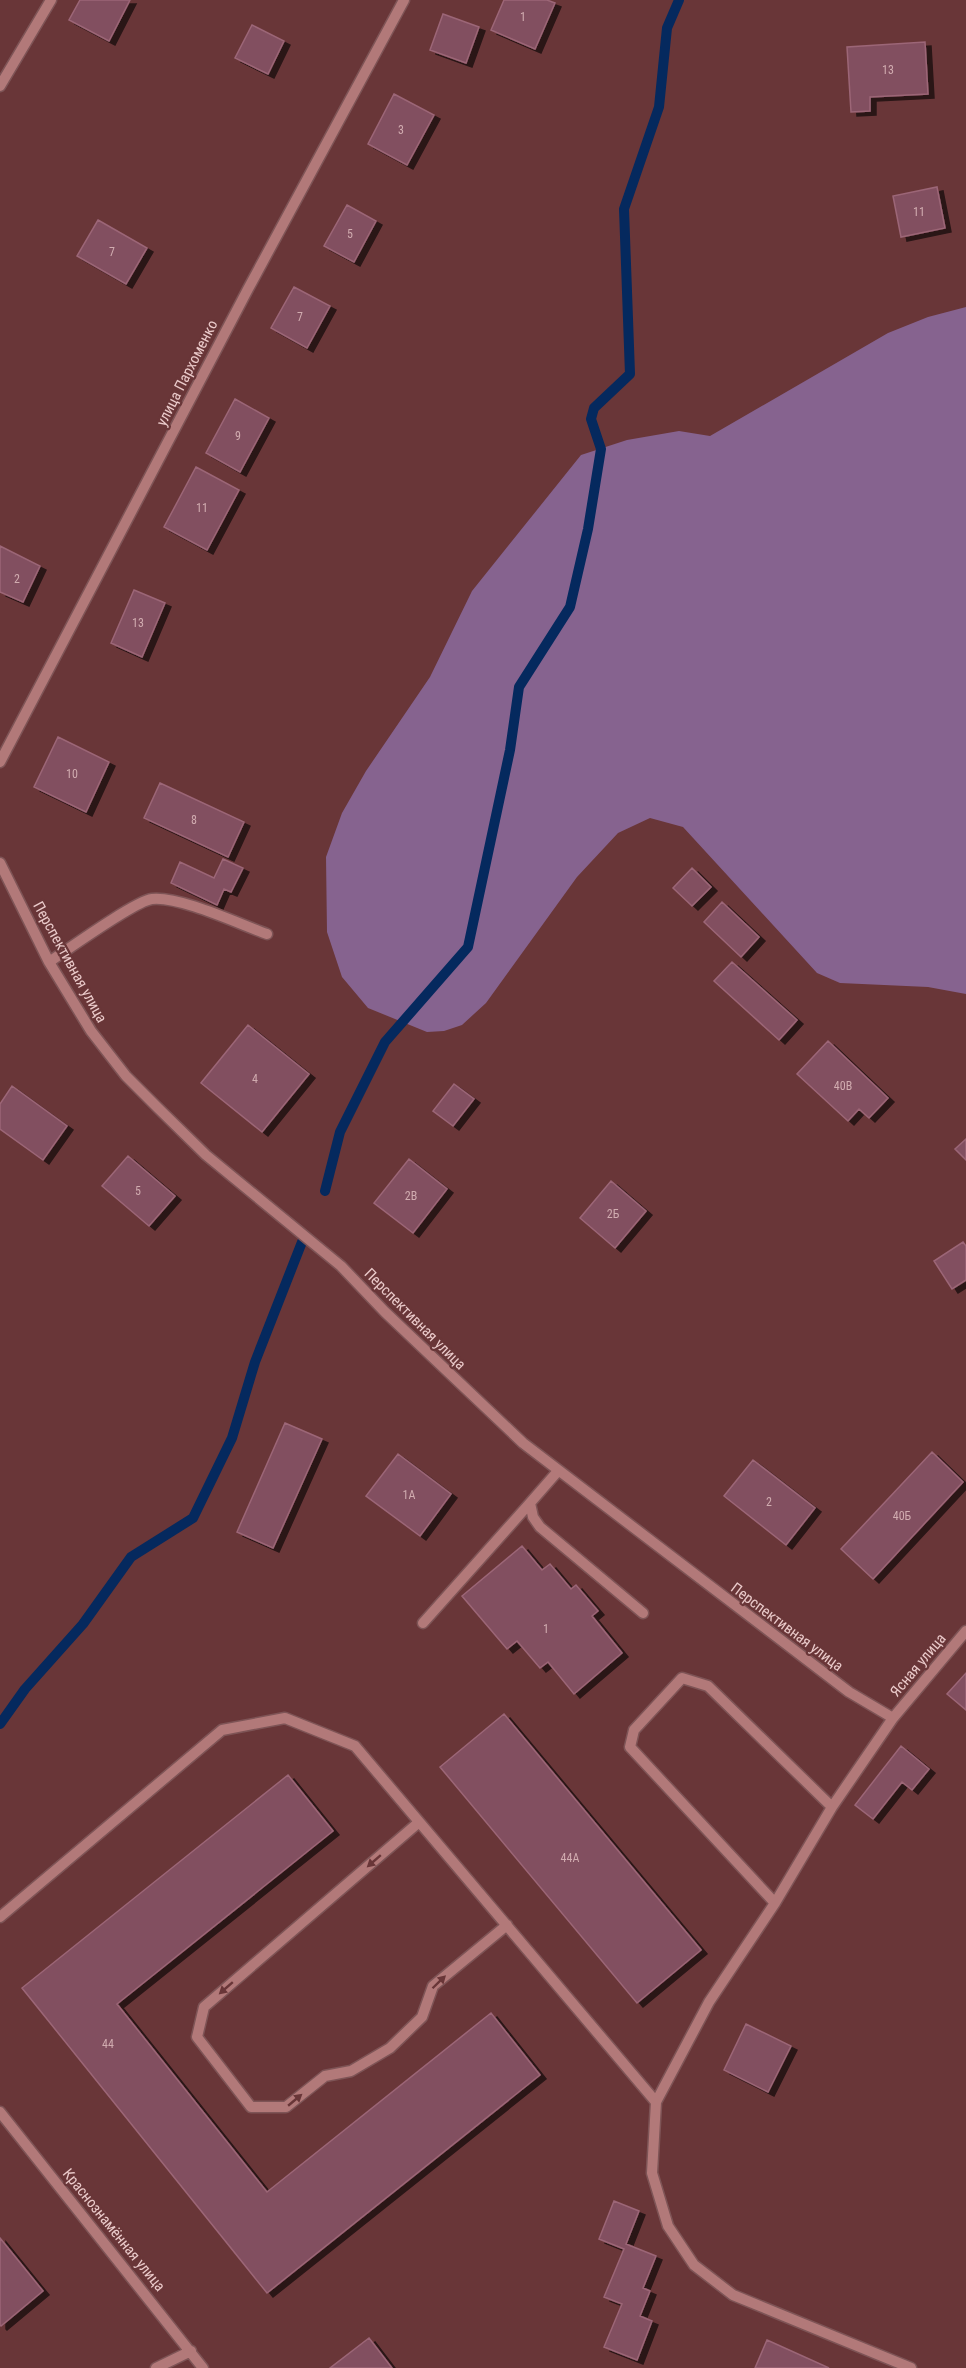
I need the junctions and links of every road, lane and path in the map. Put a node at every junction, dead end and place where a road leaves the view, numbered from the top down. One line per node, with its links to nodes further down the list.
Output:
1 (51, 0): 3 (street)
2 (404, 0): 4 (street, улица Пархоменко)
3 (0, 86)
4 (0, 762)
5 (0, 862): 7 (street, Перспективная улица)
6 (267, 934): 7 (street)
7 (49, 962): 8 (street, Перспективная улица)
8 (558, 1471): 9 (street); 13 (street, Перспективная улица)
9 (530, 1503): 10 (street); 11 (street)
10 (643, 1613)
11 (423, 1623)
12 (966, 1631): 13 (street, Ясная улица)
13 (893, 1718): 14 (street, Ясная улица)
14 (832, 1807): 16 (street, Ясная улица); 16 (street)
15 (418, 1823): 17 (street); 18 (street); 18 (street, one-way to 18)
16 (775, 1903): 19 (street, Ясная улица)
17 (0, 1917)
18 (507, 1925): 19 (street)
19 (656, 2102): 24 (street)
20 (0, 2112): 21 (street, Краснознамённая улица)
21 (191, 2351): 22 (street); 23 (street, Краснознамённая улица)
22 (156, 2368)
23 (203, 2368)
24 (911, 2368)

